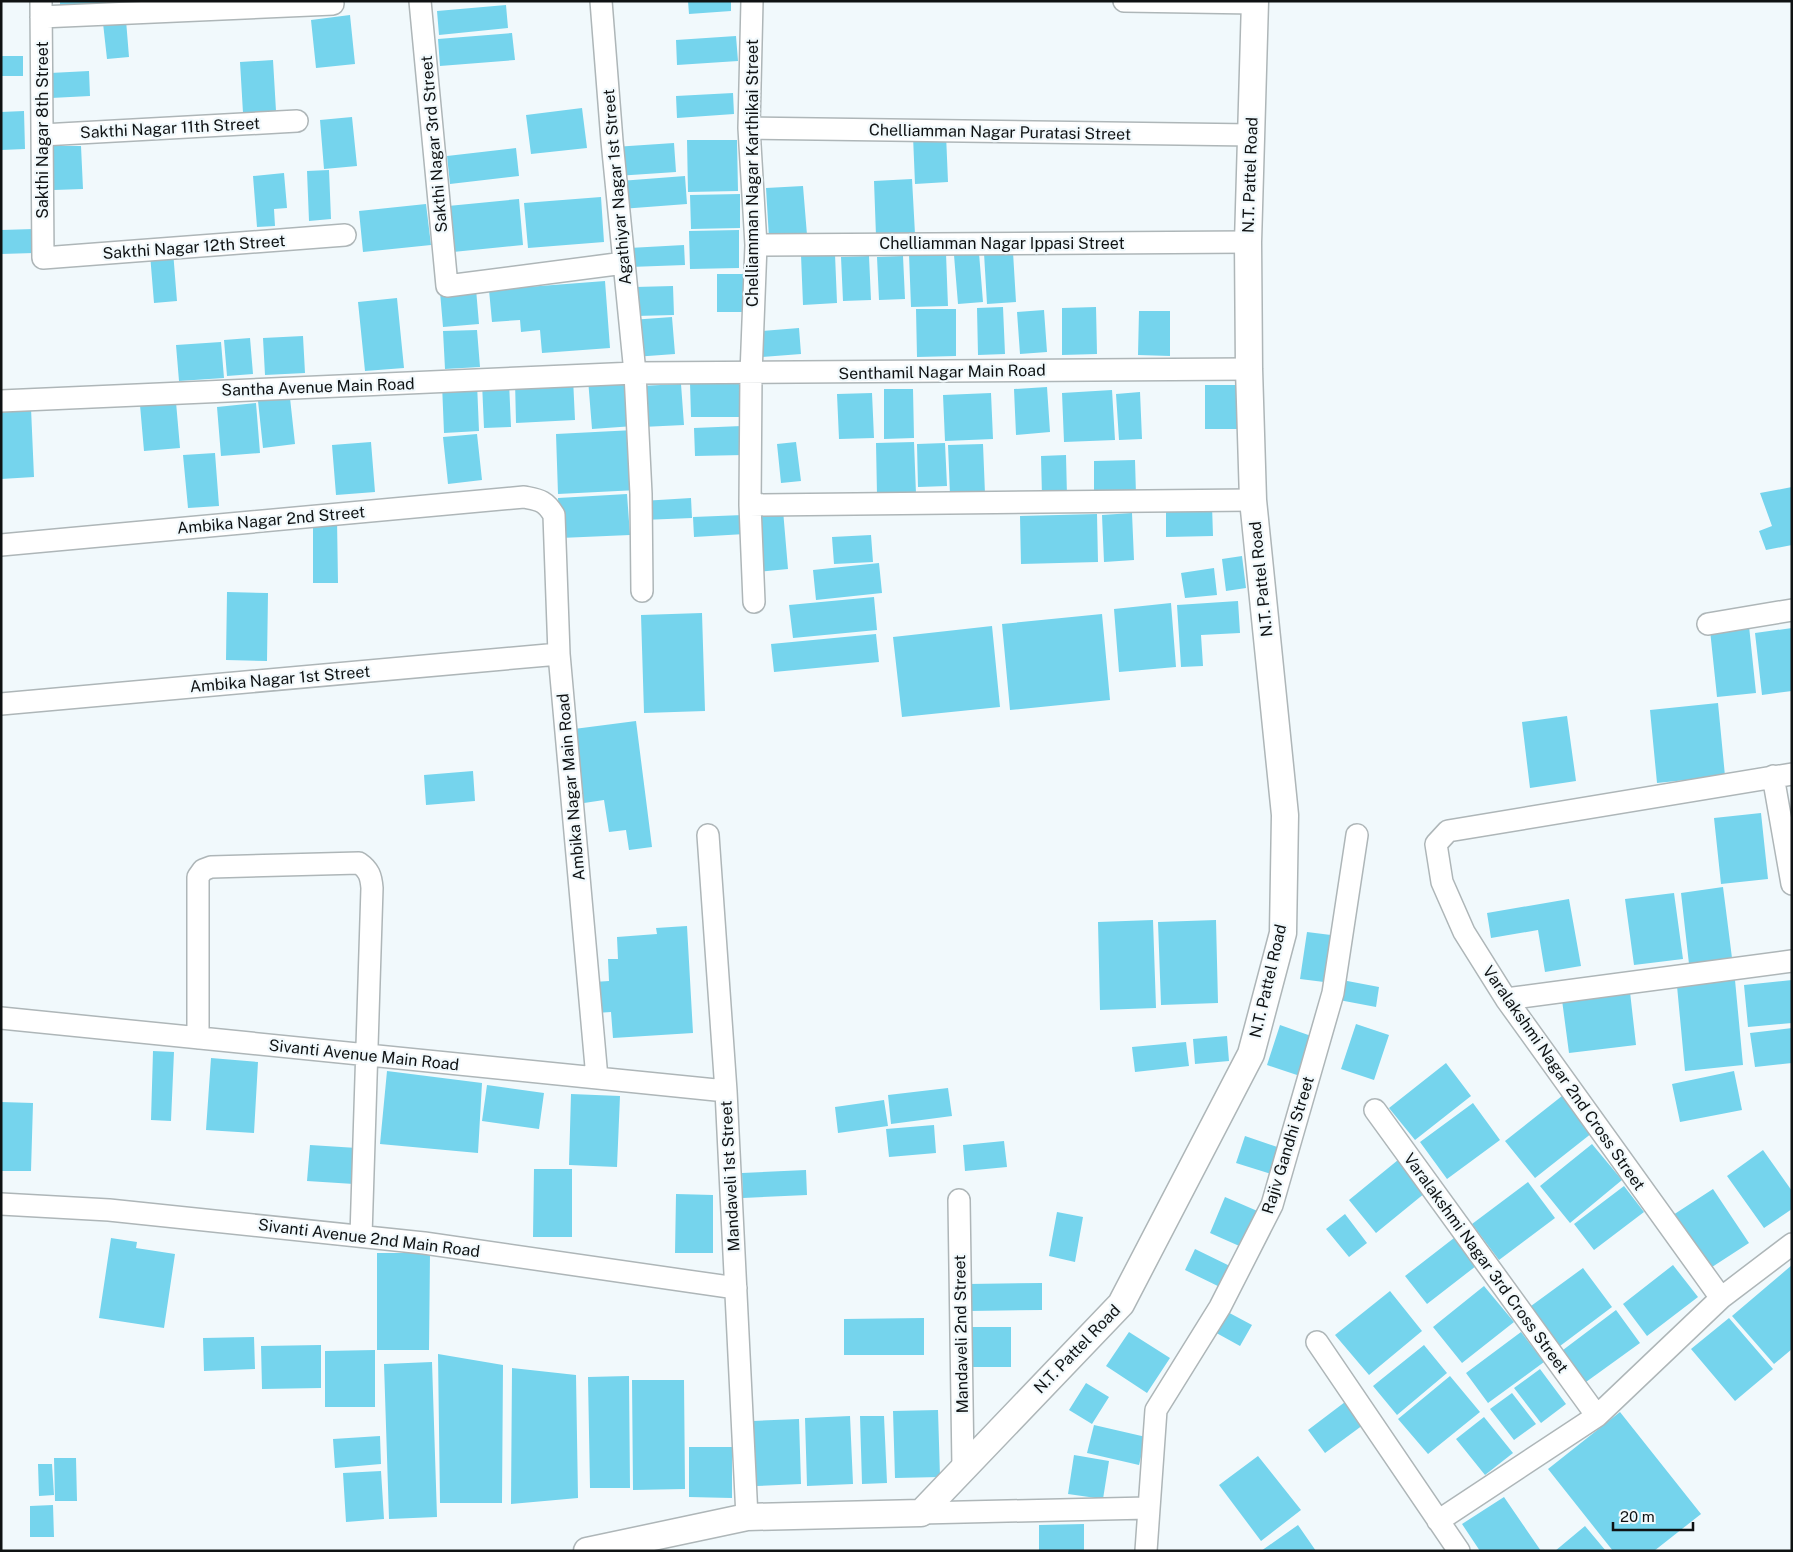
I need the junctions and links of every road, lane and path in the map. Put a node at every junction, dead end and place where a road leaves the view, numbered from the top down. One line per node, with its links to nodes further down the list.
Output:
1 (420, 1): 16 (street, Sakthi Nagar 3rd Street)
2 (601, 1): 16 (street, Agathiyar Nagar 1st Street)
3 (752, 1): 9 (street, Chelliamman Nagar Karthikai Street)
4 (1124, 1): 5 (street)
5 (1255, 2): 11 (street, N.T. Pattel Road)
6 (333, 4): 7 (street)
7 (41, 9): 10 (street, Sakthi Nagar 8th Street)
8 (297, 121): 10 (street, Sakthi Nagar 11th Street)
9 (749, 128): 11 (street, Chelliamman Nagar Puratasi Street); 14 (street, Chelliamman Nagar Karthikai Street)
10 (42, 135): 15 (street, Sakthi Nagar 8th Street)
11 (1252, 135): 13 (street, N.T. Pattel Road)
12 (344, 235): 15 (street, Sakthi Nagar 12th Street)
13 (1248, 242): 14 (street, Chelliamman Nagar Ippasi Street); 17 (street, N.T. Pattel Road)
14 (756, 245): 19 (street, Chelliamman Nagar Karthikai Street)
15 (43, 258)
16 (624, 263): 18 (street, Agathiyar Nagar 1st Street)
17 (1249, 369): 19 (street, Senthamil Nagar Main Road); 22 (street, N.T. Pattel Road)
18 (635, 374): 19 (street, Senthamil Nagar Main Road); 20 (street, Santha Avenue Main Road); 25 (street, Agathiyar Nagar 1st Street)
19 (751, 374): 23 (street, Chelliamman Nagar Karthikai Street)
20 (1, 401)
21 (541, 500): 24 (street, Ambika Nagar 2nd Street); 29 (street, Ambika Nagar Main Road)
22 (1253, 500): 23 (street); 51 (street, N.T. Pattel Road)
23 (750, 505): 26 (street, Chelliamman Nagar Karthikai Street)
24 (1, 545)
25 (642, 591)
26 (754, 602)
27 (1792, 610): 28 (street)
28 (1708, 624)
29 (560, 654): 30 (street, Ambika Nagar 1st Street); 40 (street, Ambika Nagar Main Road)
30 (1, 704)
31 (1782, 775): 34 (street); 36 (street, Varalakshmi Nagar 2nd Cross Street)
32 (708, 835): 41 (street, Mandaveli 1st Street)
33 (1358, 835): 52 (street, Rajiv Gandhi Street)
34 (1792, 884)
35 (1792, 961): 36 (street)
36 (1506, 999): 48 (street, Varalakshmi Nagar 2nd Cross Street)
37 (1, 1018): 38 (street, Sivanti Avenue Main Road)
38 (198, 1038): 39 (street, Sivanti Avenue Main Road); 39 (street)
39 (367, 1056): 40 (street, Sivanti Avenue Main Road); 45 (street)
40 (597, 1078): 41 (street, Sivanti Avenue Main Road)
41 (726, 1091): 47 (street, Mandaveli 1st Street)
42 (1375, 1110): 50 (street, Varalakshmi Nagar 3rd Cross Street)
43 (959, 1200): 51 (street, Mandaveli 2nd Street)
44 (1, 1204): 45 (street, Sivanti Avenue 2nd Main Road)
45 (361, 1236): 47 (street, Sivanti Avenue 2nd Main Road)
46 (1792, 1244): 48 (street)
47 (736, 1288): 54 (street, Mandaveli 1st Street)
48 (1721, 1298): 50 (street)
49 (1317, 1342): 55 (street)
50 (1597, 1416): 55 (street)
51 (963, 1468): 53 (street, N.T. Pattel Road)
52 (1148, 1508): 53 (street); 58 (street, Rajiv Gandhi Street)
53 (921, 1513): 54 (street)
54 (747, 1518): 57 (street)
55 (1438, 1522): 56 (street)
56 (1453, 1549)
57 (586, 1551)
58 (1146, 1551)

